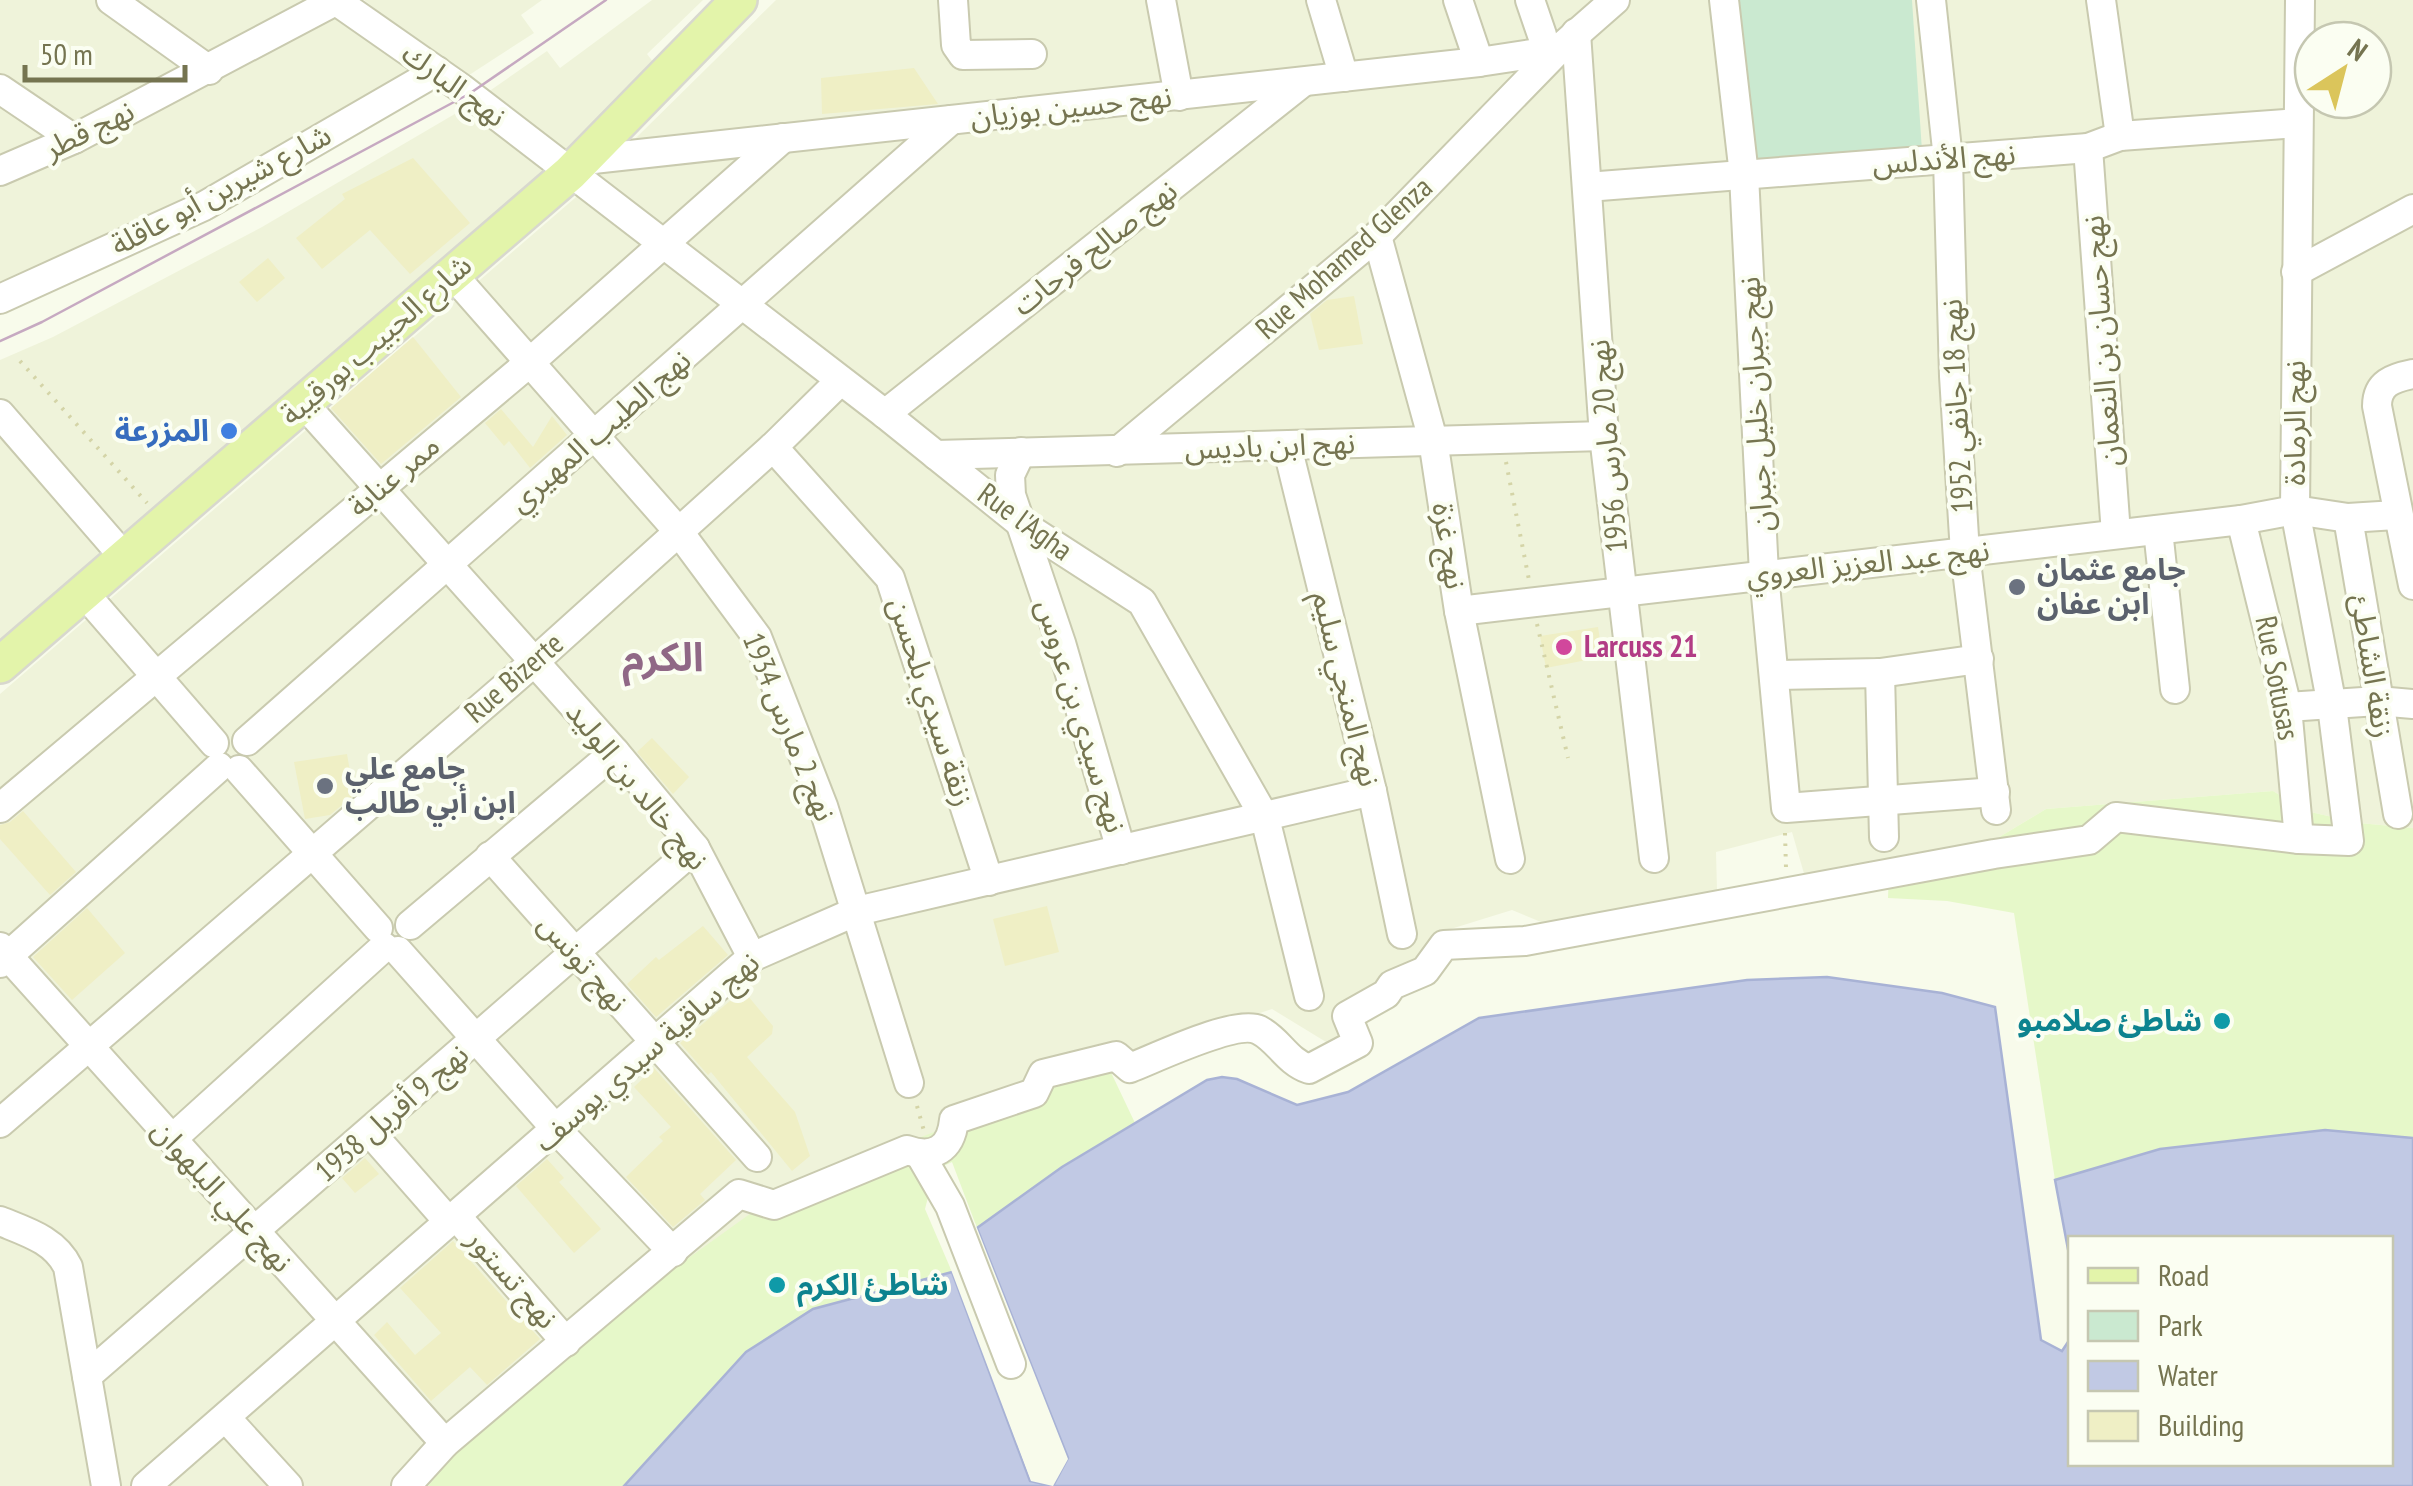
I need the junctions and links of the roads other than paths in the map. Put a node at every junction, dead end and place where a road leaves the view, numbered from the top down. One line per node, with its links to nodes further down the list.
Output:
1 (110, 0): 17 (street)
2 (335, 0): 17 (street, نهج قطر); 18 (street, نهج البارك)
3 (739, 0): 30 (main road, شارع الحبيب بورقيبة)
4 (954, 0): 15 (street)
5 (1161, 0): 22 (street)
6 (1322, 0): 19 (street)
7 (1458, 0): 16 (street)
8 (1530, 0): 14 (street, نهج 20 مارس 1956)
9 (1615, 0): 14 (street, Rue Mohamed Glenza)
10 (1724, 0): 32 (street, نهج جبران خليل جبران)
11 (1930, 0): 29 (street, نهج 18 جانفي 1952)
12 (2102, 0): 25 (street)
13 (2300, 0): 24 (street, نهج الرمادة)
14 (1558, 40): 16 (street, نهج حسين بوزيان); 33 (street, نهج 20 مارس 1956); 35 (street, Rue Mohamed Glenza)
15 (1032, 54)
16 (1479, 62): 19 (street, نهج حسين بوزيان)
17 (209, 70): 27 (street, نهج قطر)
18 (437, 71): 30 (street, نهج البارك); 39 (street, شارع شيرين أبو عاقلة)
19 (1344, 76): 20 (street, نهج حسين بوزيان)
20 (1305, 81): 22 (street, نهج حسين بوزيان); 46 (street, نهج صالح فرحات)
21 (0, 89): 27 (street)
22 (1179, 96): 23 (street, نهج حسين بوزيان)
23 (952, 120): 26 (street, نهج حسين بوزيان); 40 (street, نهج الطيب المهيري)
24 (2298, 123): 25 (street, نهج الأندلس); 37 (street, نهج الرمادة)
25 (2120, 136): 28 (street, نهج الأندلس)
26 (783, 138): 30 (street, نهج حسين بوزيان); 36 (street, ممر عنابة)
27 (74, 140): 31 (street, نهج قطر)
28 (2088, 148): 29 (street, نهج الأندلس); 63 (street, نهج حسان بن النعمان)
29 (1948, 159): 32 (street, نهج الأندلس); 64 (street, نهج 18 جانفي 1952)
30 (577, 166): 36 (street, Rue l'Agha); 38 (main road, شارع الحبيب بورقيبة)
31 (0, 171)
32 (1744, 174): 33 (street, نهج الأندلس); 68 (street, نهج جبران خليل جبران)
33 (1587, 188): 47 (street, نهج 20 مارس 1956)
34 (2413, 208): 37 (street)
35 (1377, 236): 49 (street, نهج غزة); 53 (street, Rue Mohamed Glenza)
36 (662, 243): 40 (street, Rue l'Agha); 41 (street, ممر عنابة)
37 (2296, 272): 56 (street, نهج الرمادة)
38 (452, 274): 41 (street, نهج 2 مارس 1934); 44 (main road, شارع الحبيب بورقيبة)
39 (0, 299)
40 (743, 305): 43 (street, Rue l'Agha); 48 (street, نهج الطيب المهيري)
41 (529, 363): 48 (street, نهج 2 مارس 1934); 55 (street, ممر عنابة)
42 (2413, 374): 57 (street)
43 (840, 381): 46 (street, Rue l'Agha); 51 (street, Rue Bizerte)
44 (303, 403): 55 (street, نهج خالد بن الوليد); 65 (main road, شارع الحبيب بورقيبة)
45 (0, 414): 65 (street)
46 (885, 414): 54 (street, Rue l'Agha)
47 (1604, 436): 49 (street, نهج ابن باديس); 69 (street, نهج 20 مارس 1956)
48 (594, 438): 62 (street, نهج 2 مارس 1934); 66 (street, نهج الطيب المهيري)
49 (1433, 440): 50 (street, نهج ابن باديس); 71 (street, نهج غزة)
50 (1286, 446): 53 (street, نهج ابن باديس); 85 (street, نهج المنجي سليم)
51 (773, 447): 62 (street, Rue Bizerte); 98 (street, زنقة سيدي بلحسن)
52 (1021, 452): 53 (street, نهج ابن باديس); 54 (street, نهج ابن باديس); 60 (street, نهج سيدي بن عروس)
53 (1117, 452)
54 (936, 454): 60 (street, Rue l'Agha)
55 (378, 489): 66 (street, نهج خالد بن الوليد); 77 (street, ممر عنابة)
56 (2295, 510): 58 (street, نهج عبد العزيز العروي); 59 (street, نهج عبد العزيز العروي); 82 (street, نهج الرمادة)
57 (2396, 515): 58 (street, نهج عبد العزيز العروي); 67 (street)
58 (2348, 518): 79 (street, زنقة الشاطئ)
59 (2241, 520): 61 (street, نهج عبد العزيز العروي); 81 (street, Rue Sotusas)
60 (1023, 525): 89 (street, Rue l'Agha); 93 (street, نهج سيدي بن عروس)
61 (2158, 530): 63 (street, نهج عبد العزيز العروي); 78 (street)
62 (678, 532): 73 (street, Rue Bizerte); 99 (street, نهج 2 مارس 1934)
63 (2116, 534): 64 (street, نهج عبد العزيز العروي)
64 (1964, 553): 68 (street, نهج عبد العزيز العروي); 72 (street, نهج 18 جانفي 1952)
65 (125, 558): 70 (main road, شارع الحبيب بورقيبة)
66 (445, 566): 73 (street, نهج خالد بن الوليد); 84 (street, نهج الطيب المهيري)
67 (2412, 573)
68 (1764, 574): 69 (street, نهج عبد العزيز العروي); 76 (street, نهج جبران خليل جبران)
69 (1622, 590): 71 (street, نهج عبد العزيز العروي); 97 (street, نهج 20 مارس 1956)
70 (84, 593): 74 (main road, شارع الحبيب بورقيبة); 77 (street)
71 (1459, 611): 96 (street, نهج غزة)
72 (1979, 659): 75 (street); 86 (street, نهج 18 جانفي 1952)
73 (534, 662): 83 (street, نهج خالد بن الوليد); 94 (street, Rue Bizerte)
74 (0, 665)
75 (1880, 672): 76 (street); 86 (street)
76 (1775, 675): 86 (street, نهج جبران خليل جبران)
77 (154, 676): 84 (street); 87 (street, ممر عنابة)
78 (2175, 689)
79 (2378, 700): 80 (street); 82 (street); 88 (street, زنقة الشاطئ)
80 (2413, 704)
81 (2288, 706): 82 (street); 91 (street, Rue Sotusas)
82 (2332, 706): 91 (street, نهج الرمادة)
83 (615, 752): 92 (street, نهج خالد بن الوليد); 95 (street)
84 (224, 760): 94 (street); 103 (street)
85 (1372, 792): 89 (street, نهج ساقية سيدي يوسف); 100 (street, نهج المنجي سليم)
86 (1884, 801): 90 (street)
87 (0, 808)
88 (2398, 814)
89 (1266, 818): 93 (street, نهج ساقية سيدي يوسف); 105 (street, Rue l'Agha)
90 (1884, 837)
91 (2300, 839): 114 (street)
92 (695, 848): 102 (street, نهج 9 أفريل 1938); 104 (street, نهج خالد بن الوليد)
93 (1121, 850): 98 (street, نهج ساقية سيدي يوسف)
94 (312, 852): 101 (street); 108 (street, Rue Bizerte)
95 (490, 856): 101 (street); 102 (street, نهج تونس)
96 (1510, 858)
97 (1654, 858)
98 (988, 880): 99 (street, نهج ساقية سيدي يوسف)
99 (857, 911): 104 (street, نهج ساقية سيدي يوسف); 109 (street, نهج 2 مارس 1934)
100 (1402, 934)
101 (386, 942): 106 (street); 113 (street)
102 (575, 954): 106 (street, نهج 9 أفريل 1938); 107 (street, نهج تونس)
103 (3, 956): 108 (street, نهج علي البلهوان)
104 (752, 957): 107 (street, نهج ساقية سيدي يوسف)
105 (1309, 996)
106 (476, 1040): 111 (street); 112 (street, نهج 9 أفريل 1938)
107 (653, 1042): 111 (street, نهج ساقية سيدي يوسف); 115 (street, نهج تونس)
108 (88, 1045): 110 (street, Rue Bizerte); 113 (street, نهج علي البلهوان)
109 (910, 1083)
110 (0, 1124)
111 (556, 1129): 116 (street, نهج ساقية سيدي يوسف); 119 (street)
112 (370, 1132): 116 (street, نهج تستور); 118 (street, نهج 9 أفريل 1938)
113 (172, 1139): 118 (street, نهج علي البلهوان)
114 (926, 1155): 119 (street); 122 (street)
115 (757, 1157)
116 (453, 1219): 120 (street, نهج ساقية سيدي يوسف); 121 (street, نهج تستور)
117 (0, 1221): 123 (street)
118 (254, 1232): 120 (street, نهج علي البلهوان); 123 (street, نهج 9 أفريل 1938)
119 (674, 1252): 121 (street)
120 (335, 1322): 124 (street, نهج ساقية سيدي يوسف); 125 (street, نهج علي البلهوان)
121 (566, 1342): 125 (street)
122 (1011, 1364)
123 (87, 1376): 126 (street)
124 (226, 1418): 127 (street, نهج ساقية سيدي يوسف); 128 (street)
125 (445, 1443): 129 (street)
126 (106, 1486)
127 (146, 1486)
128 (288, 1486)
129 (406, 1486)

